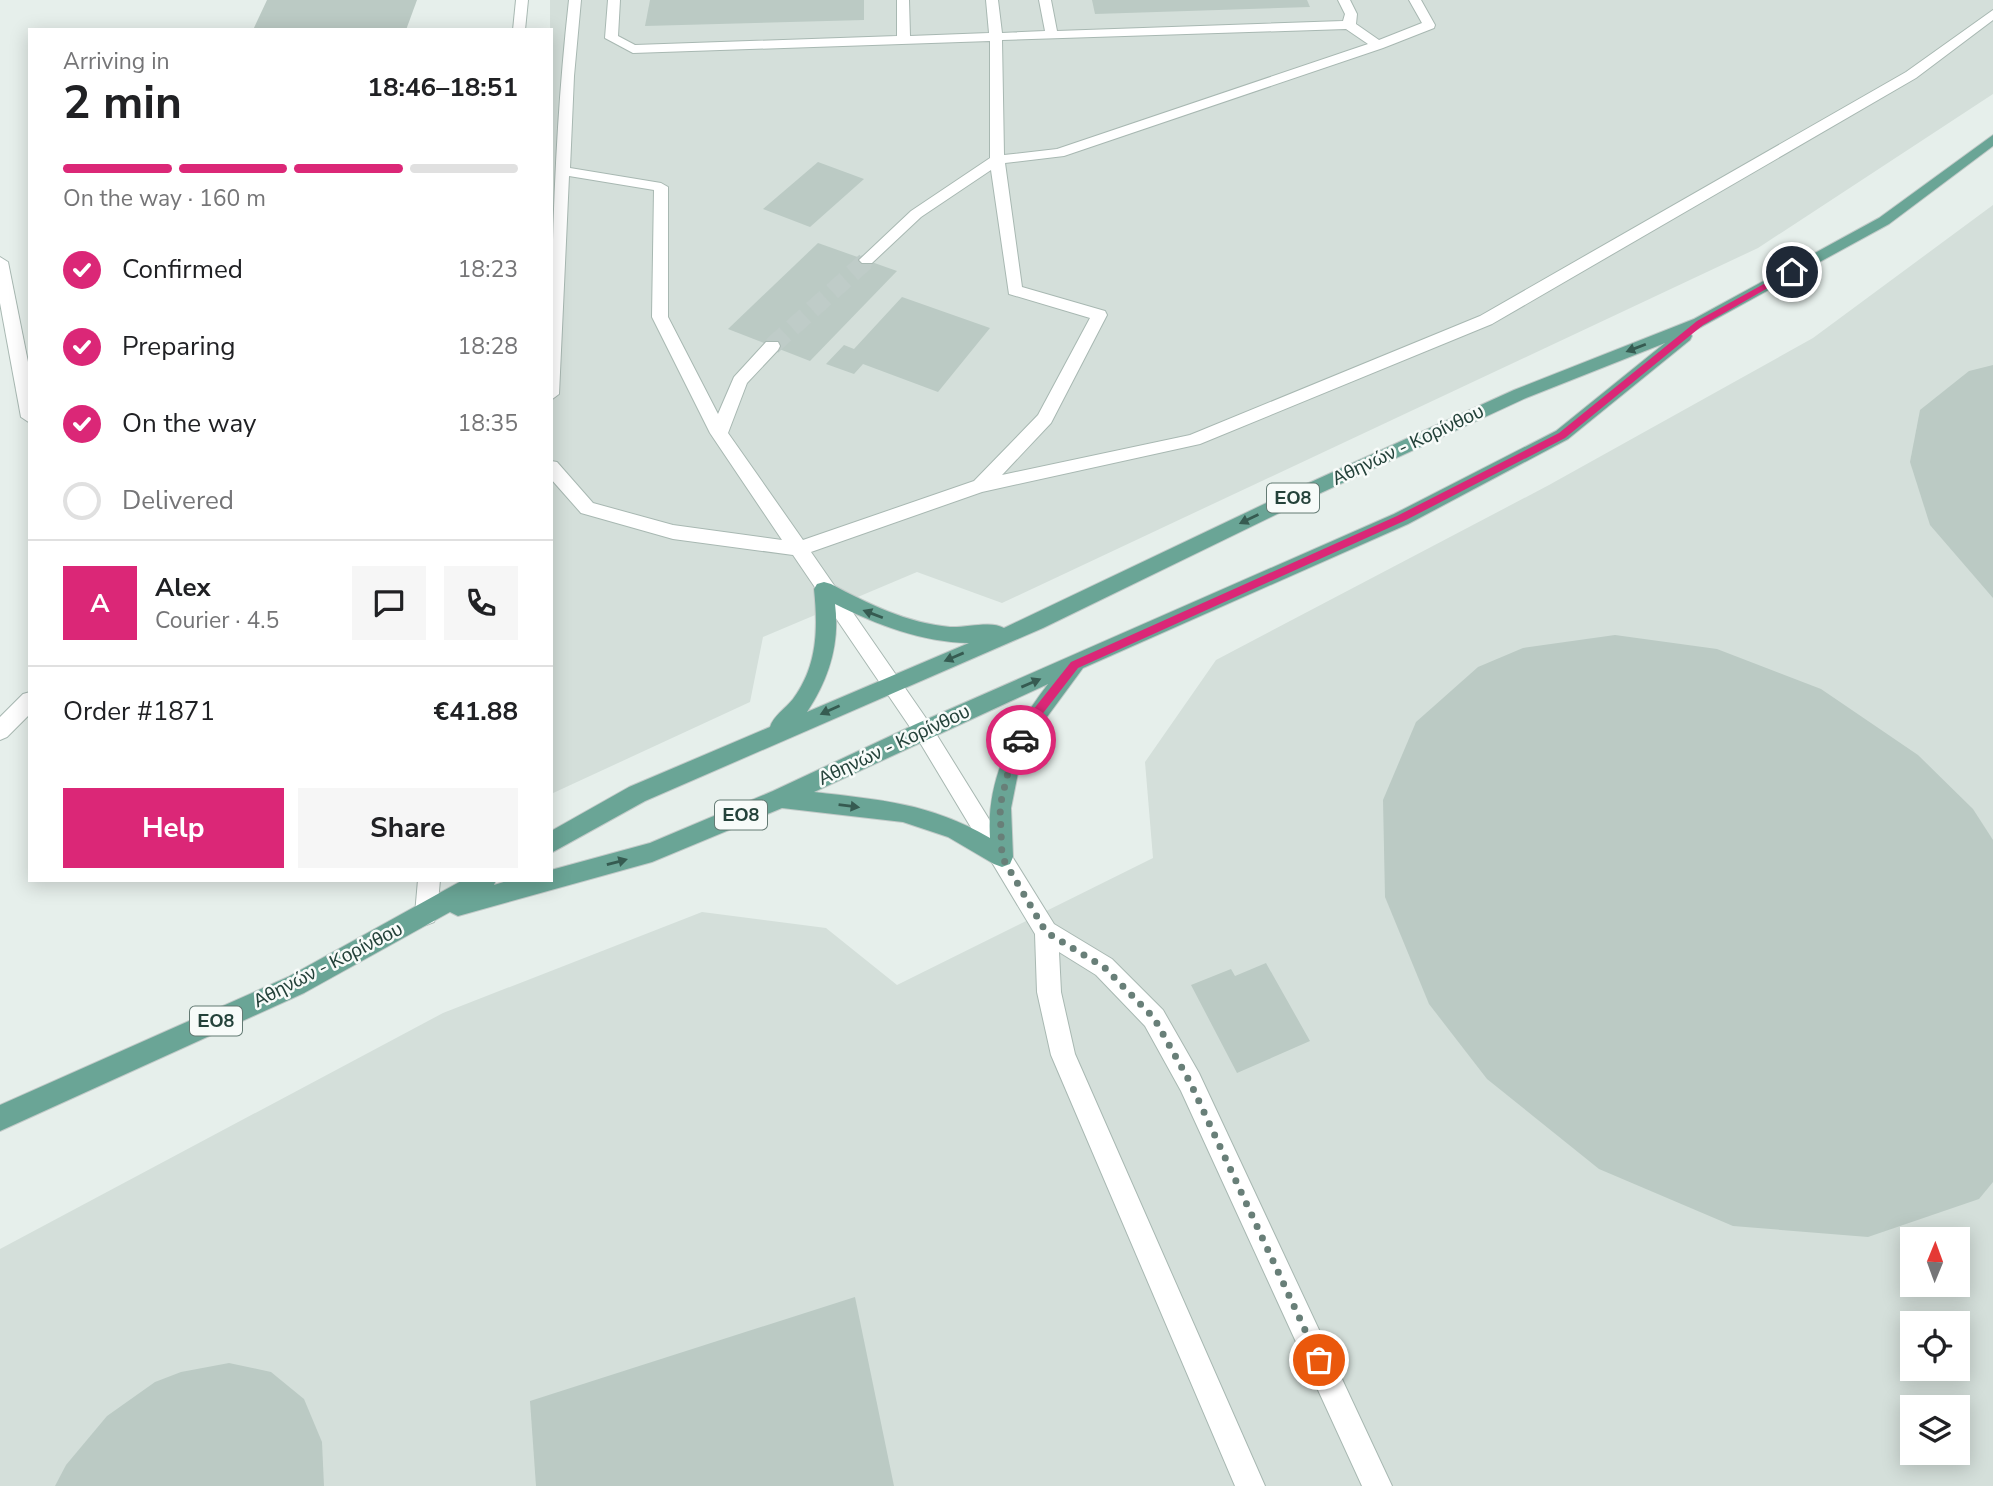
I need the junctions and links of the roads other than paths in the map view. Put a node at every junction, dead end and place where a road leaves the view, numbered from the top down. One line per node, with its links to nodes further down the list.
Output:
1 (522, 0): 11 (street)
2 (575, 0): 18 (street)
3 (614, 0): 14 (street)
4 (903, 0): 14 (street)
5 (992, 0): 13 (street)
6 (1045, 0): 12 (street)
7 (1344, 0): 10 (street)
8 (1415, 0): 15 (street)
9 (1993, 14): 27 (street)
10 (1349, 25): 12 (street); 15 (street)
11 (519, 28)
12 (1052, 36): 13 (street)
13 (996, 37): 14 (street); 17 (street)
14 (904, 40)
15 (1378, 45): 17 (street)
16 (1993, 139): 21 (main road, Αθηνών - Κορίνθου / ΕΟ8)
17 (997, 160): 19 (street); 27 (street)
18 (564, 171): 23 (street); 25 (street)
19 (867, 260)
20 (0, 262): 24 (street)
21 (1700, 323): 30 (main road, Αθηνών - Κορίνθου / ΕΟ8, one-way to 30); 31 (main road, Αθηνών - Κορίνθου / ΕΟ8)
22 (772, 346): 25 (street)
23 (553, 360)
24 (28, 407)
25 (719, 433): 28 (street)
26 (553, 469): 28 (street)
27 (979, 486): 28 (street)
28 (798, 549): 29 (street)
29 (824, 589): 30 (main road, one-way to 29); 32 (street); 36 (main road)
30 (1036, 623): 32 (main road, Αθηνών - Κορίνθου / ΕΟ8, one-way to 32)
31 (1074, 665): 34 (main road, Αθηνών - Κορίνθου / ΕΟ8, one-way to 31); 39 (main road)
32 (892, 683): 34 (street); 36 (main road, Αθηνών - Κορίνθου / ΕΟ8, one-way to 36)
33 (28, 702): 35 (street)
34 (923, 730): 37 (main road, Αθηνών - Κορίνθου / ΕΟ8); 39 (street)
35 (0, 731)
36 (757, 742): 38 (main road, Αθηνών - Κορίνθου / ΕΟ8)
37 (781, 798): 39 (main road, one-way to 39); 40 (main road, Αθηνών - Κορίνθου / ΕΟ8, one-way to 37)
38 (553, 842)
39 (1002, 857): 45 (street)
40 (553, 879)
41 (429, 882): 44 (street)
42 (482, 882): 44 (main road, Αθηνών - Κορίνθου / ΕΟ8)
43 (543, 882): 44 (main road, Αθηνών - Κορίνθου / ΕΟ8)
44 (426, 914): 46 (main road, Αθηνών - Κορίνθου / ΕΟ8)
45 (1046, 932): 47 (street); 48 (street)
46 (0, 1118)
47 (1250, 1486)
48 (1377, 1486)

